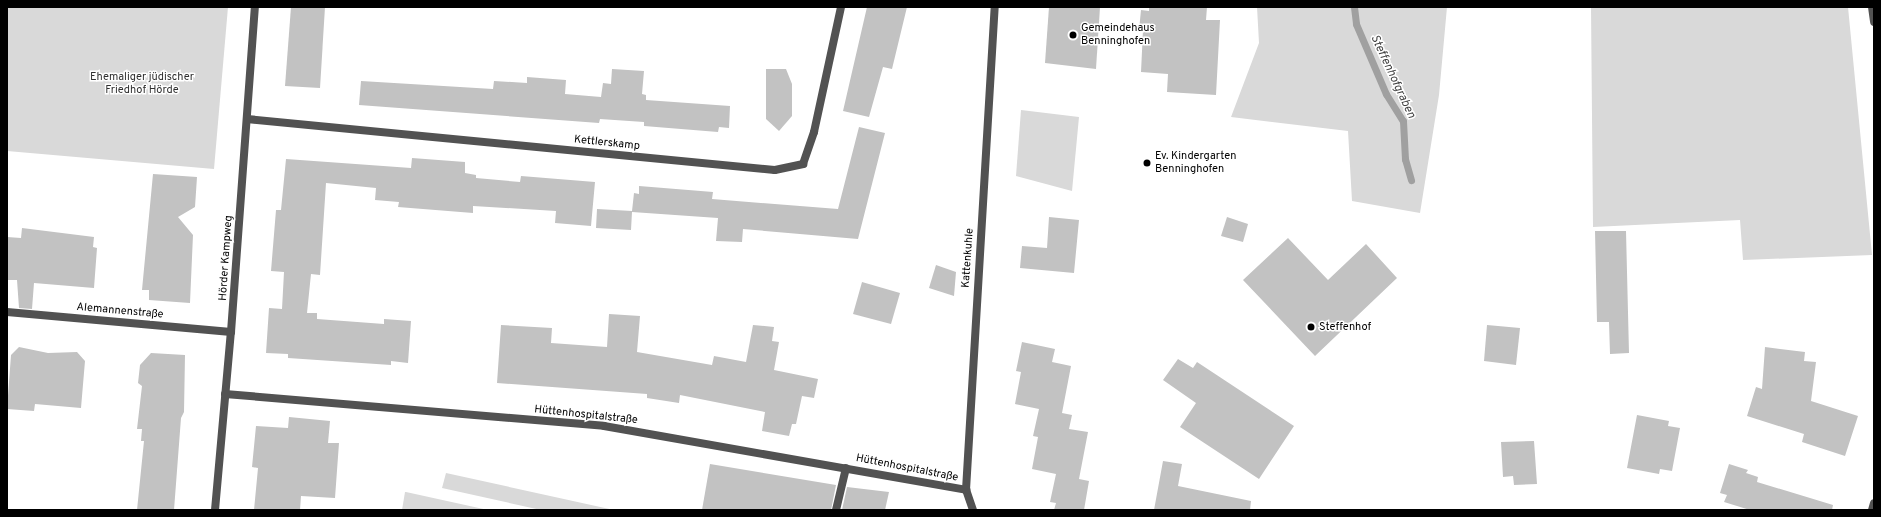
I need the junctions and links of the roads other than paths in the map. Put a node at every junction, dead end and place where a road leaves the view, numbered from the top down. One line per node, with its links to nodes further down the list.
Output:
1 (255, 7): 6 (street, Hörder Kampweg)
2 (841, 7): 6 (street, Kettlerskamp)
3 (995, 7): 11 (street, Kattenkuhle)
4 (1872, 7): 5 (street)
5 (1874, 22)
6 (247, 119): 8 (street, Hörder Kampweg)
7 (7, 312): 8 (street, Alemannenstraße)
8 (231, 332): 9 (street, Hörder Kampweg)
9 (224, 394): 10 (street, Hüttenhospitalstraße); 13 (street, Hörder Kampweg)
10 (846, 468): 11 (street, Hüttenhospitalstraße); 14 (street)
11 (966, 490): 15 (street, Kattenkuhle)
12 (1874, 503): 16 (street)
13 (215, 510)
14 (836, 510)
15 (973, 510)
16 (1872, 510)

